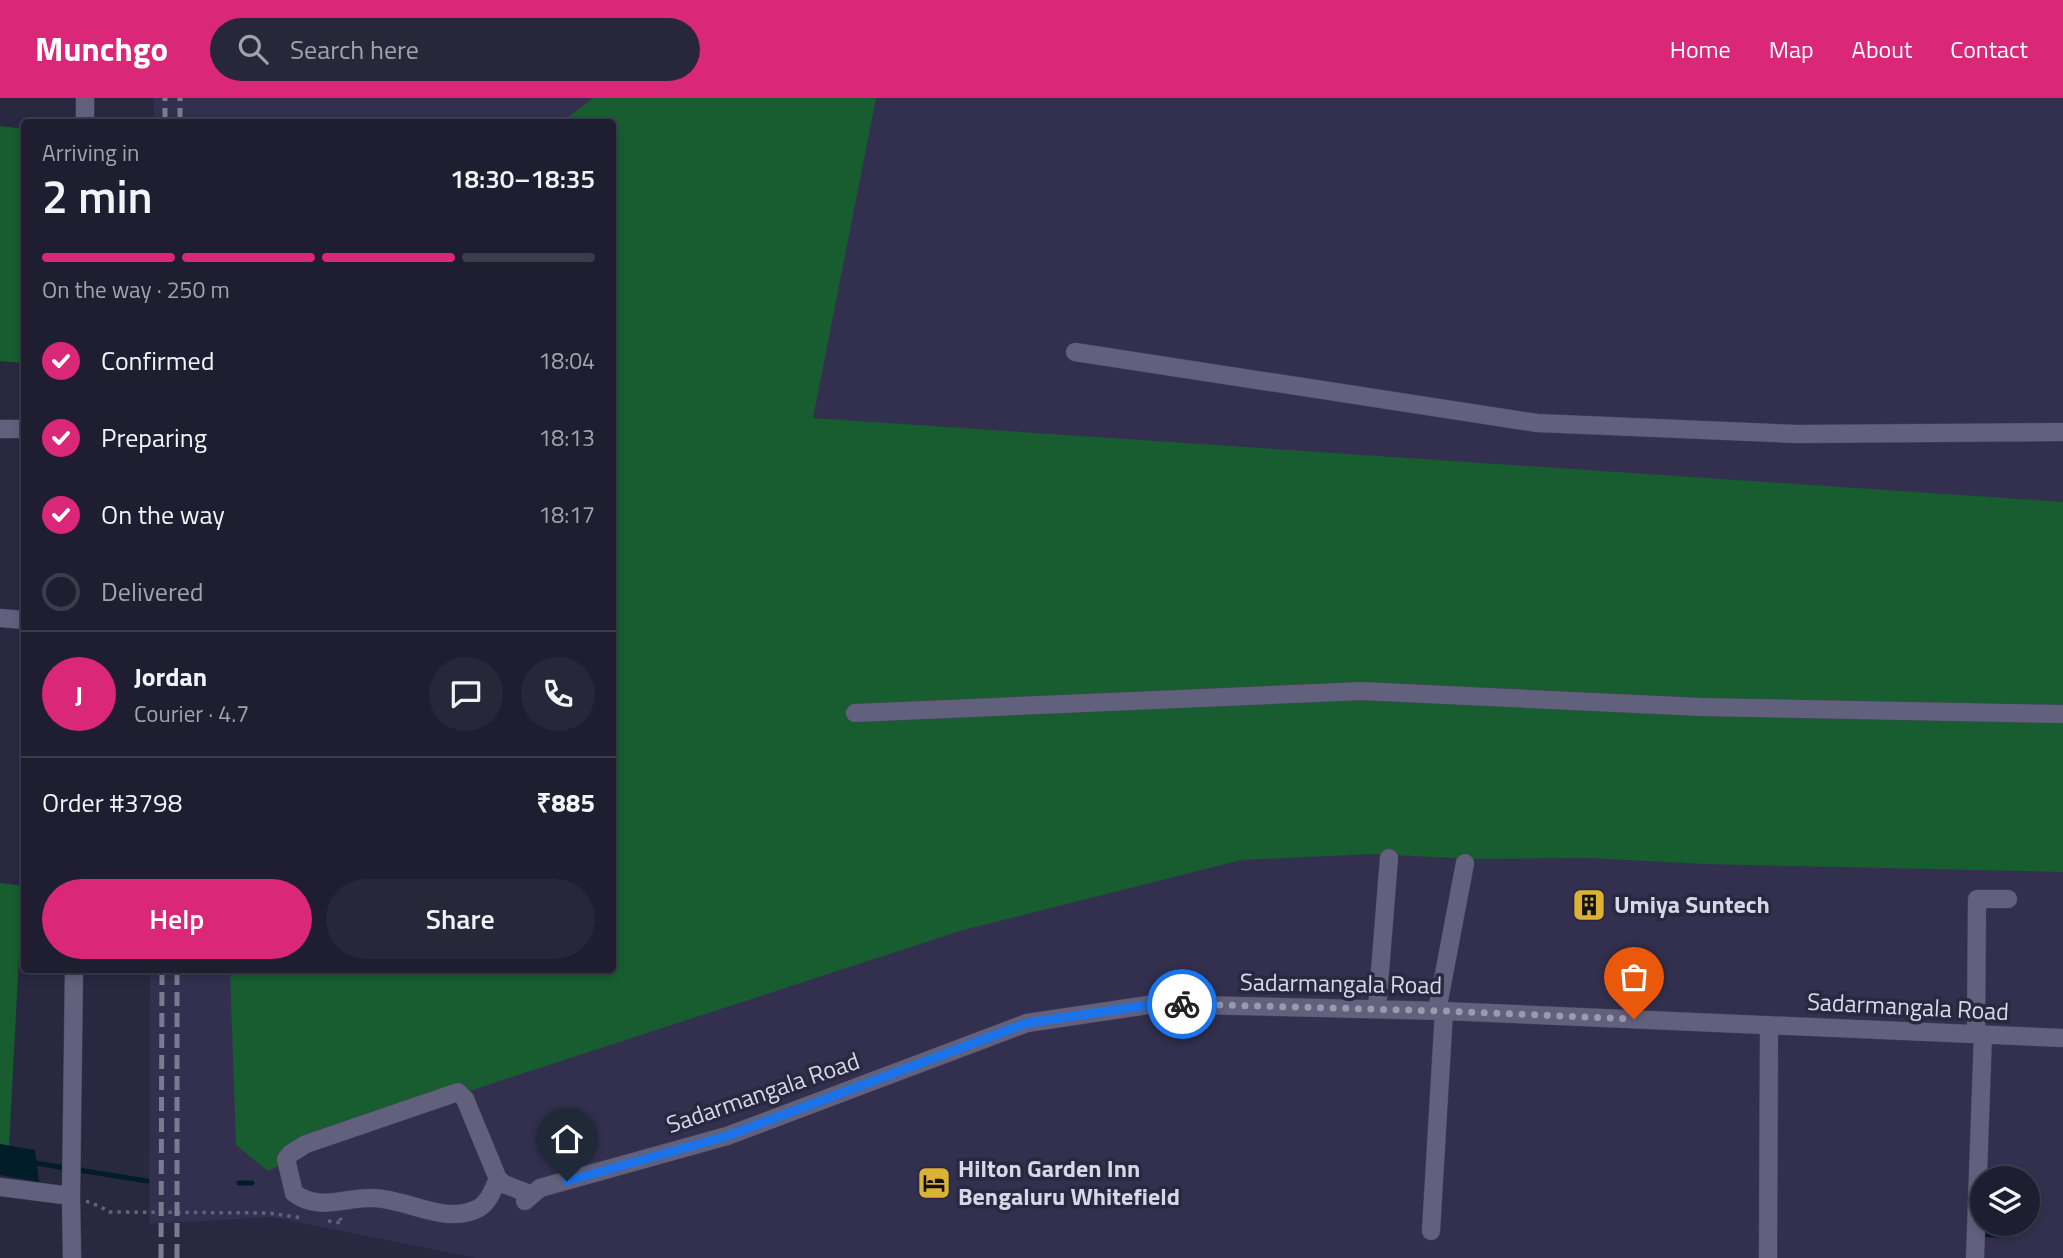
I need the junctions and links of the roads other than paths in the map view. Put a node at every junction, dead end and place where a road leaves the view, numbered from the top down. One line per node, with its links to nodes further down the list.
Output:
1 (85, 98): 2 (street)
2 (85, 119)
3 (1074, 352): 6 (street)
4 (0, 429): 5 (street)
5 (21, 429)
6 (2063, 432)
7 (0, 618): 8 (street)
8 (21, 620)
9 (855, 713): 10 (street)
10 (2063, 714)
11 (1389, 858): 15 (street)
12 (1465, 863): 16 (street)
13 (2008, 899): 18 (street)
14 (74, 973): 20 (street)
15 (1377, 1009): 16 (street, Sadarmangala Road); 21 (street, Sadarmangala Road)
16 (1441, 1011): 17 (street, Sadarmangala Road); 23 (street)
17 (1769, 1025): 18 (street, Sadarmangala Road); 25 (street)
18 (1979, 1034): 19 (street, Sadarmangala Road); 26 (street)
19 (2063, 1038)
20 (72, 1178): 22 (street); 24 (street)
21 (498, 1179): 21 (street)
22 (0, 1187)
23 (1431, 1231)
24 (72, 1258)
25 (1768, 1258)
26 (1975, 1258)

